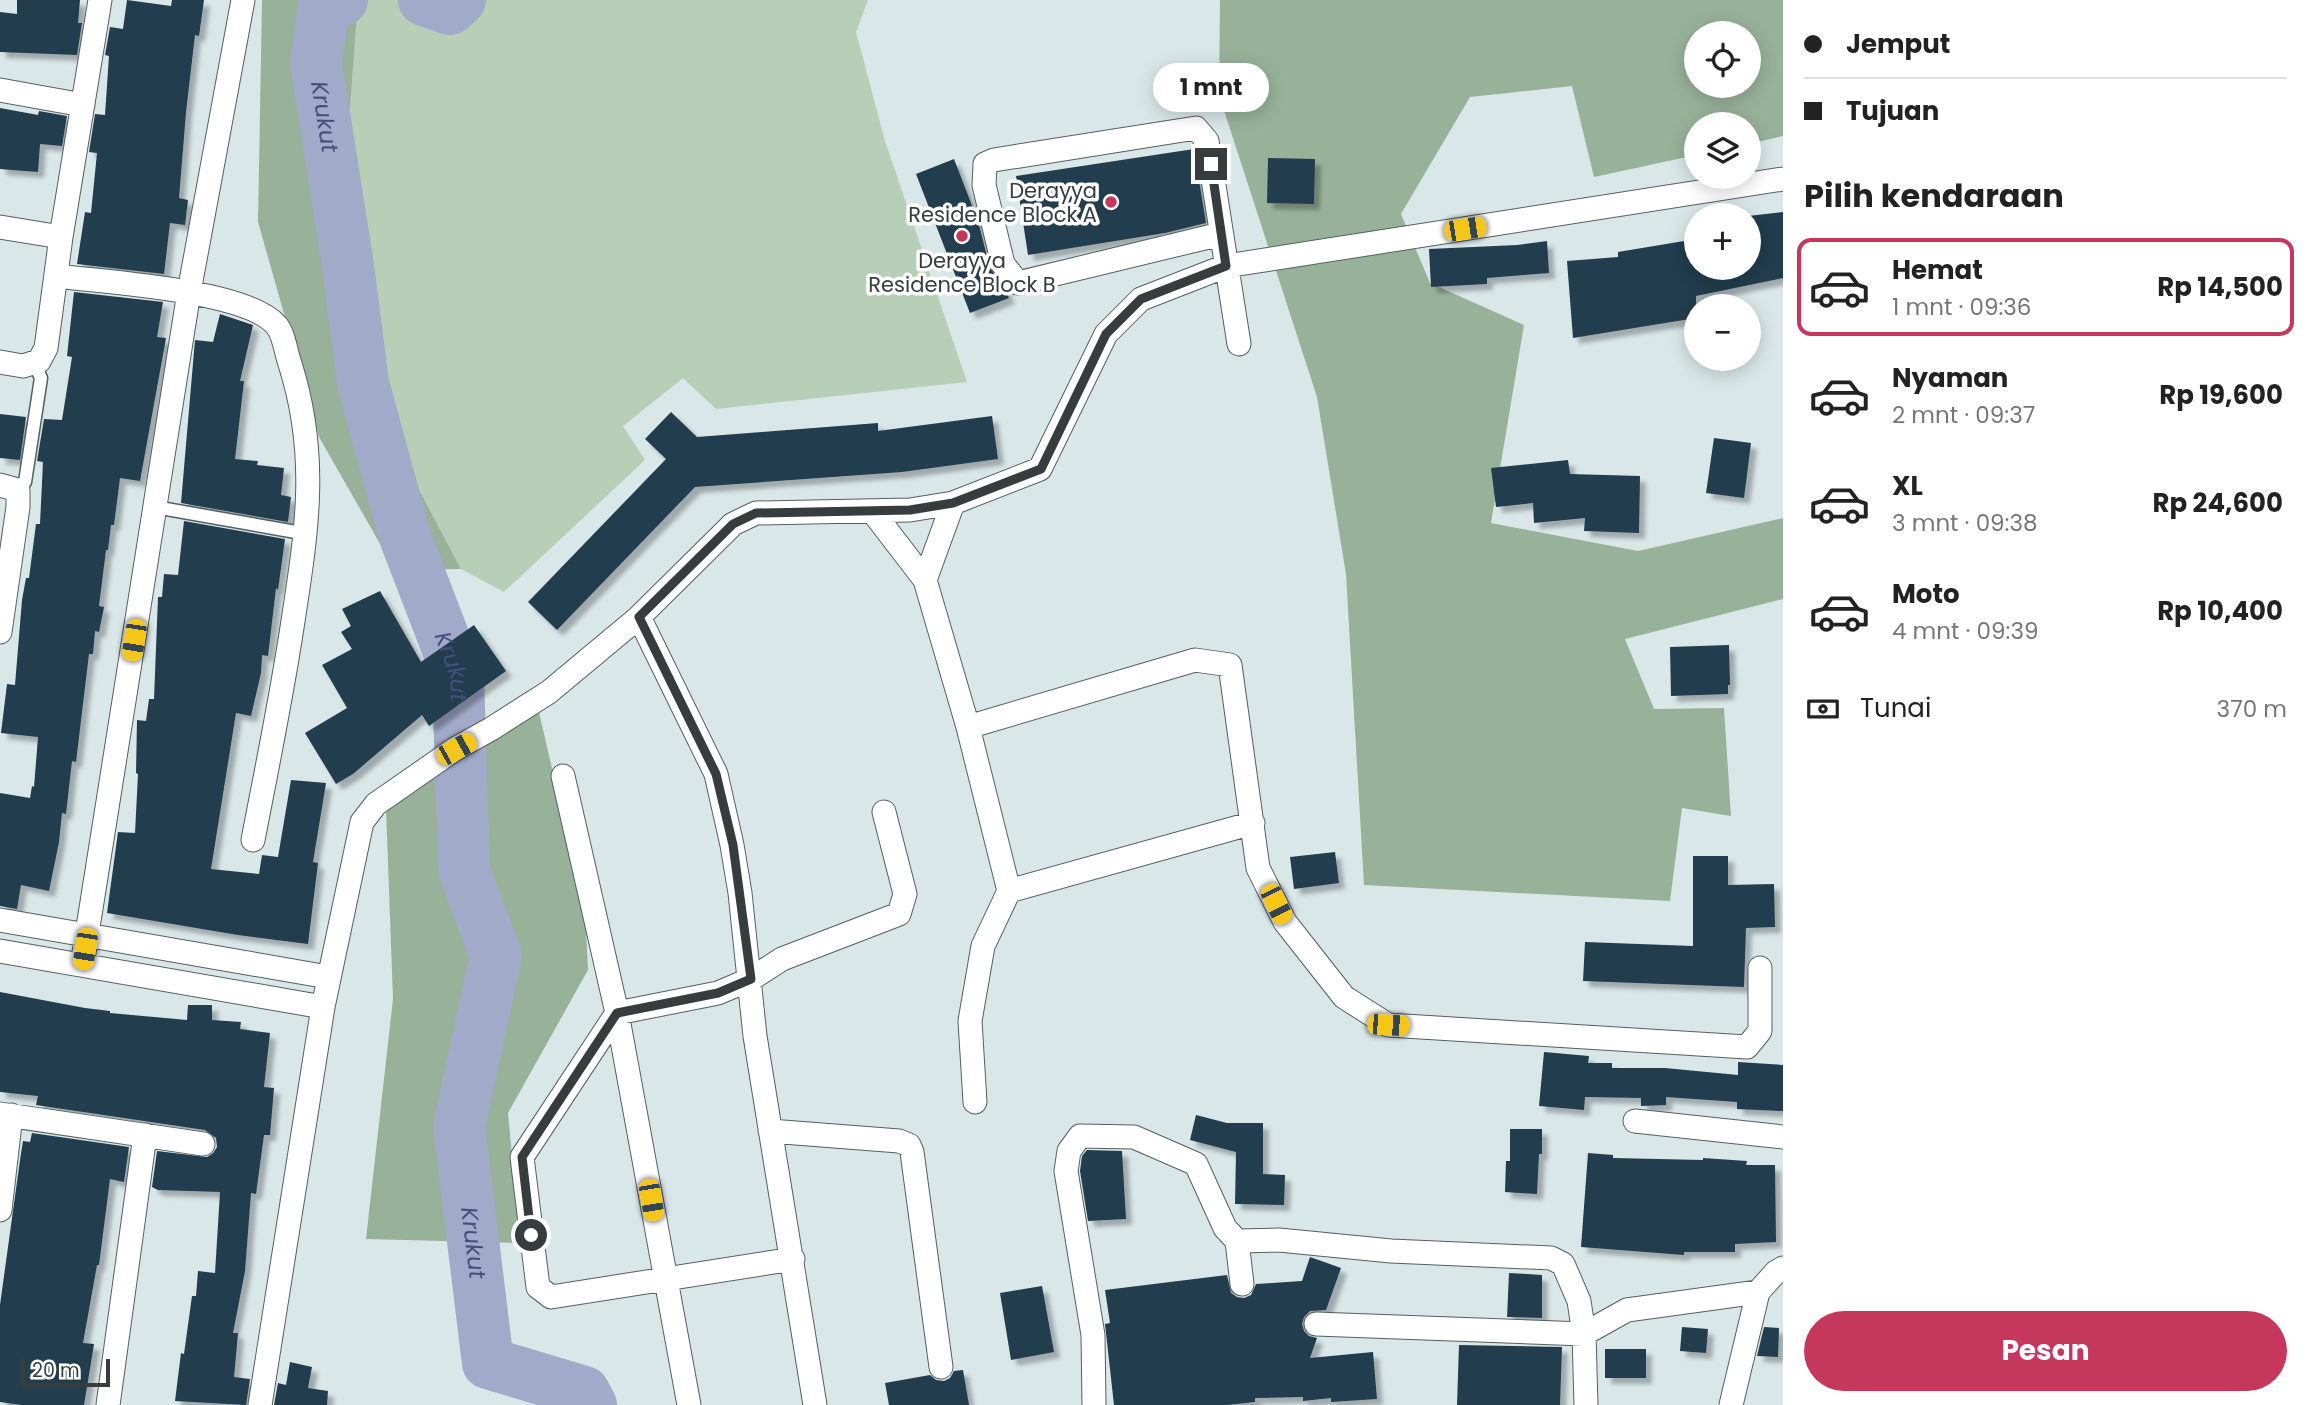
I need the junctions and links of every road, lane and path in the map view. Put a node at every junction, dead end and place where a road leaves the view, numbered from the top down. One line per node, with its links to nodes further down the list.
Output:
1 (100, 0): 4 (street)
2 (243, 0): 11 (street)
3 (0, 90): 4 (street)
4 (83, 105): 8 (street)
5 (1783, 179): 9 (street)
6 (0, 228): 8 (street)
7 (1221, 234): 7 (street); 9 (street)
8 (61, 237): 10 (street)
9 (1226, 266): 12 (street); 16 (street)
10 (56, 276): 11 (street); 14 (street)
11 (189, 292): 17 (street); 19 (street)
12 (1239, 344)
13 (0, 362): 14 (street)
14 (34, 363): 15 (lane)
15 (9, 488): 22 (street)
16 (953, 503): 18 (street); 20 (street)
17 (155, 507): 19 (lane); 30 (street)
18 (872, 511): 20 (street); 21 (street)
19 (307, 534): 27 (street)
20 (925, 580): 23 (street)
21 (639, 617): 34 (street); 35 (street)
22 (0, 632)
23 (968, 727): 26 (street); 28 (street)
24 (563, 776): 37 (street)
25 (884, 812): 35 (street)
26 (1252, 823): 28 (street); 33 (street)
27 (253, 840)
28 (1009, 891): 38 (street)
29 (0, 920): 30 (street)
30 (87, 934): 32 (street); 34 (street)
31 (0, 951): 32 (street)
32 (82, 965): 36 (street)
33 (1760, 968)
34 (328, 977): 36 (street)
35 (751, 979): 37 (street); 41 (street)
36 (323, 1007): 56 (street)
37 (617, 1013): 49 (street); 49 (street)
38 (975, 1102)
39 (6, 1114): 42 (street); 45 (street)
40 (1635, 1121): 43 (street)
41 (770, 1130): 47 (street); 54 (street)
42 (145, 1135): 44 (street); 55 (street)
43 (1783, 1137)
44 (203, 1144)
45 (0, 1210)
46 (1237, 1241): 50 (street); 53 (street); 59 (street)
47 (793, 1259): 49 (street); 58 (street)
48 (1783, 1268): 51 (street)
49 (666, 1280): 57 (street)
50 (1242, 1284)
51 (1758, 1292): 53 (street); 61 (street)
52 (1315, 1324): 53 (street)
53 (1584, 1334): 60 (street)
54 (941, 1367)
55 (108, 1405)
56 (260, 1405)
57 (689, 1405)
58 (815, 1405)
59 (1094, 1405)
60 (1586, 1405)
61 (1731, 1405)

